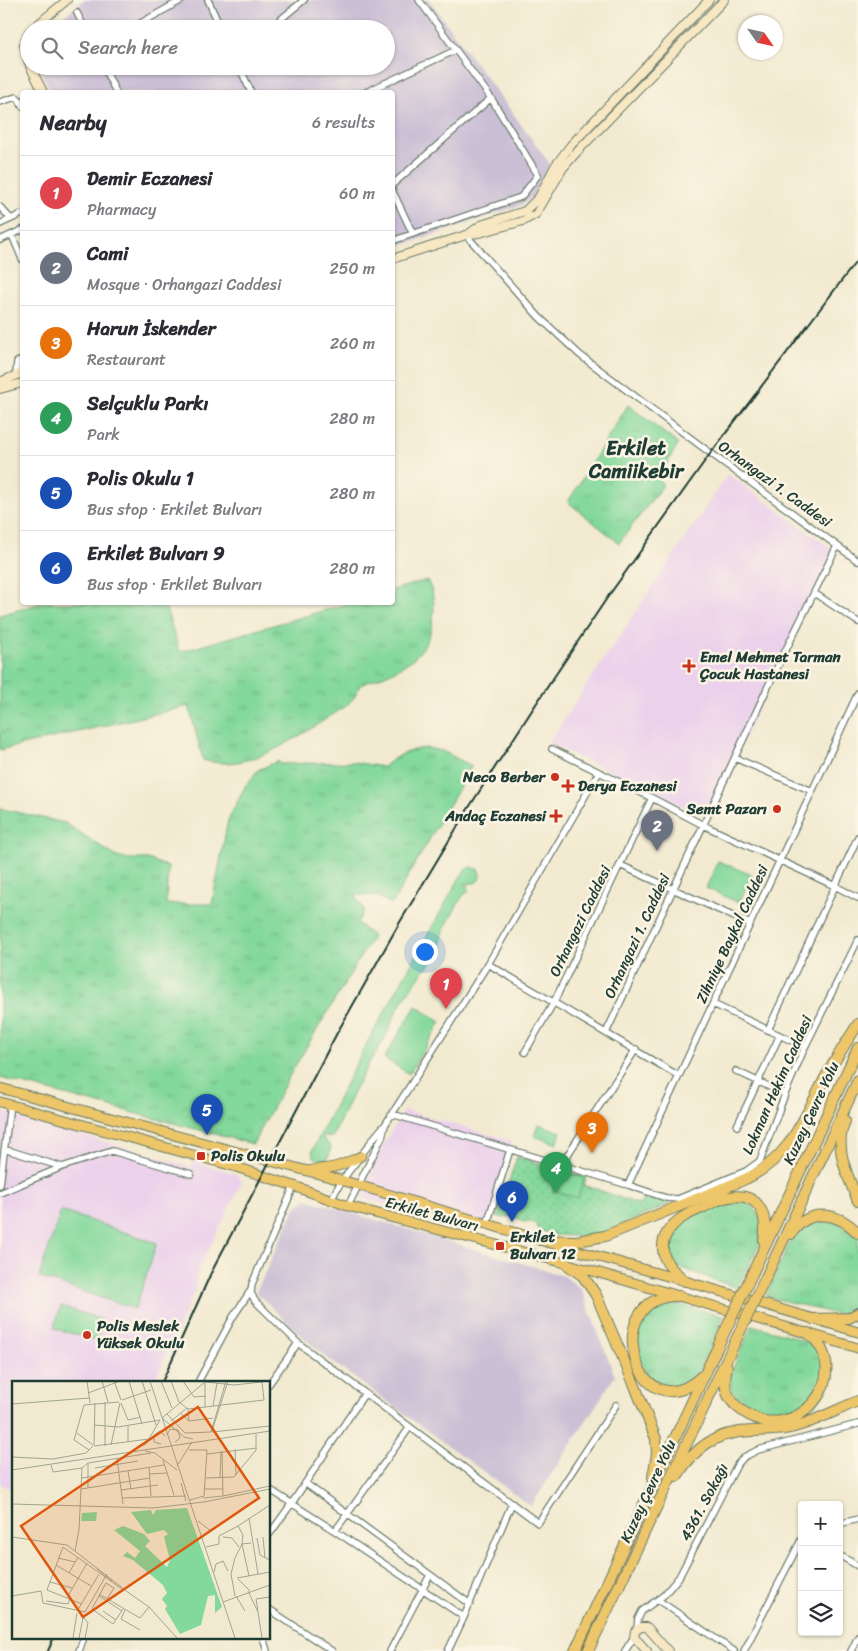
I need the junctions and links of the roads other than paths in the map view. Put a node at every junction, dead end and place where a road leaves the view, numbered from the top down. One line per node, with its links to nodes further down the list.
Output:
1 (67, 0): 9 (street)
2 (181, 0): 11 (street)
3 (208, 0): 12 (street)
4 (304, 0): 13 (street)
5 (419, 0): 14 (street)
6 (709, 0): 34 (street)
7 (724, 0): 34 (street)
8 (77, 12): 10 (street)
9 (43, 20)
10 (81, 20)
11 (146, 20)
12 (217, 20)
13 (281, 20)
14 (456, 50): 21 (street); 22 (street)
15 (34, 75): 18 (street)
16 (108, 75): 19 (street)
17 (243, 75): 20 (street)
18 (42, 90)
19 (115, 90)
20 (250, 90)
21 (370, 90)
22 (491, 98): 25 (street); 32 (street)
23 (20, 101): 24 (street)
24 (0, 102)
25 (395, 183)
26 (395, 196): 32 (street)
27 (0, 206): 29 (street)
28 (20, 215): 29 (street)
29 (11, 219): 30 (street)
30 (0, 224)
31 (20, 231): 33 (street)
32 (413, 234): 36 (street)
33 (12, 235): 35 (street); 37 (street)
34 (466, 235): 38 (street); 44 (street, Orhangazi 1. Caddesi)
35 (0, 240)
36 (395, 240)
37 (20, 248)
38 (395, 258)
39 (20, 361): 40 (street)
40 (19, 374): 41 (street)
41 (0, 382)
42 (20, 383): 43 (street)
43 (0, 390)
44 (838, 546): 45 (street); 46 (street, Orhangazi 1. Caddesi)
45 (858, 561)
46 (814, 593): 47 (street); 50 (street, Orhangazi 1. Caddesi)
47 (858, 622)
48 (858, 693): 52 (street, Zihniye Baykal Caddesi)
49 (552, 749): 51 (street)
50 (735, 758): 52 (street); 54 (street, Orhangazi 1. Caddesi)
51 (599, 772): 53 (street); 63 (street)
52 (812, 791): 56 (street, Zihniye Baykal Caddesi)
53 (652, 798): 54 (street); 57 (street, Orhangazi Caddesi)
54 (703, 825): 56 (street); 59 (street, Orhangazi 1. Caddesi)
55 (858, 837): 58 (street)
56 (780, 861): 58 (street); 61 (street, Zihniye Baykal Caddesi)
57 (620, 865): 59 (street); 64 (street, Orhangazi Caddesi)
58 (835, 886): 60 (street); 67 (street)
59 (674, 890): 61 (street); 68 (street, Orhangazi 1. Caddesi)
60 (858, 898)
61 (750, 924): 65 (street, Zihniye Baykal Caddesi)
62 (858, 940): 70 (street, Lokman Hekim Caddesi)
63 (488, 964): 64 (street); 83 (street)
64 (554, 1002): 68 (street); 73 (street, Orhangazi Caddesi)
65 (713, 1004): 67 (street); 75 (street, Zihniye Baykal Caddesi)
66 (858, 1024): 104 (highway)
67 (768, 1030): 69 (street)
68 (606, 1033): 72 (street)
69 (780, 1035): 70 (street); 77 (street)
70 (805, 1047): 80 (street, Lokman Hekim Caddesi)
71 (858, 1048): 105 (highway, Kuzey Çevre Yolu)
72 (636, 1049): 75 (street); 89 (street)
73 (525, 1052)
74 (736, 1070): 77 (street)
75 (679, 1076): 95 (street, Zihniye Baykal Caddesi)
76 (858, 1080): 106 (highway, Kuzey Çevre Yolu)
77 (758, 1081): 80 (street); 85 (street)
78 (0, 1088): 91 (main road, Erkilet Bulvarı)
79 (858, 1092): 100 (highway)
80 (784, 1094): 95 (street, Lokman Hekim Caddesi)
81 (0, 1102): 82 (main road, Erkilet Bulvarı)
82 (10, 1104): 86 (street); 96 (main road, Erkilet Bulvarı)
83 (392, 1114): 84 (street); 87 (street, Lokman Hekim Caddesi)
84 (385, 1125): 88 (street); 97 (street)
85 (737, 1126)
86 (3, 1146): 90 (street); 94 (street)
87 (510, 1150): 89 (street, Lokman Hekim Caddesi); 102 (street)
88 (361, 1156): 91 (main road); 93 (street)
89 (561, 1165): 95 (street, Lokman Hekim Caddesi)
90 (62, 1166): 92 (street); 98 (street)
91 (308, 1172): 93 (main road, Erkilet Bulvarı)
92 (191, 1174)
93 (341, 1180): 97 (main road, Erkilet Bulvarı); 99 (street)
94 (0, 1185)
95 (628, 1185)
96 (294, 1186): 99 (main road, Erkilet Bulvarı); 109 (street)
97 (358, 1186): 101 (street); 102 (main road, Erkilet Bulvarı)
98 (0, 1193)
99 (331, 1200): 101 (main road, Erkilet Bulvarı)
100 (858, 1201)
101 (348, 1206): 107 (main road, Erkilet Bulvarı)
102 (487, 1224): 104 (main road, Erkilet Bulvarı)
103 (858, 1233): 106 (highway)
104 (540, 1240): 108 (main road, Erkilet Bulvarı)
105 (762, 1251): 108 (highway); 118 (highway, Kuzey Çevre Yolu, bridge)
106 (774, 1259): 116 (highway, Kuzey Çevre Yolu, bridge)
107 (565, 1263): 110 (main road, Erkilet Bulvarı); 127 (highway)
108 (685, 1281): 112 (main road, Erkilet Bulvarı)
109 (251, 1290): 115 (street); 119 (street)
110 (680, 1296): 114 (main road, Erkilet Bulvarı); 118 (highway)
111 (858, 1313): 112 (highway)
112 (813, 1319): 113 (main road, Erkilet Bulvarı)
113 (858, 1332)
114 (808, 1333): 116 (highway); 117 (main road, Erkilet Bulvarı)
115 (298, 1343): 120 (street); 121 (street)
116 (734, 1344): 131 (highway, Kuzey Çevre Yolu)
117 (858, 1348)
118 (708, 1367): 127 (highway, Kuzey Çevre Yolu)
119 (199, 1381)
120 (270, 1383)
121 (365, 1393): 125 (street); 126 (street)
122 (858, 1401): 131 (highway)
123 (616, 1405): 130 (street)
124 (858, 1424): 142 (street, 4361. Sokağı)
125 (410, 1427): 130 (street); 132 (street)
126 (305, 1483): 129 (street); 132 (street)
127 (652, 1487): 155 (highway, Kuzey Çevre Yolu)
128 (270, 1490): 129 (street)
129 (292, 1503): 135 (street); 136 (street)
130 (512, 1503): 143 (street)
131 (655, 1511): 156 (highway, Kuzey Çevre Yolu)
132 (347, 1514): 135 (street); 140 (street)
133 (858, 1519): 134 (street)
134 (843, 1523)
135 (335, 1531): 141 (street)
136 (270, 1534)
137 (798, 1546): 161 (street)
138 (843, 1557): 139 (street)
139 (858, 1566)
140 (430, 1575): 141 (street); 143 (street)
141 (422, 1589): 145 (street); 153 (street)
142 (658, 1600): 146 (street, 4361. Sokağı); 160 (street)
143 (470, 1604): 145 (street)
144 (270, 1610): 152 (street)
145 (464, 1617): 154 (street)
146 (636, 1633): 157 (street, 4361. Sokağı); 158 (street); 159 (street)
147 (858, 1636): 162 (street)
148 (84, 1638): 150 (street)
149 (263, 1638): 151 (street)
150 (79, 1651)
151 (267, 1651)
152 (332, 1651)
153 (390, 1651)
154 (448, 1651)
155 (575, 1651)
156 (588, 1651)
157 (625, 1651)
158 (647, 1651)
159 (668, 1651)
160 (734, 1651)
161 (744, 1651)
162 (851, 1651)

